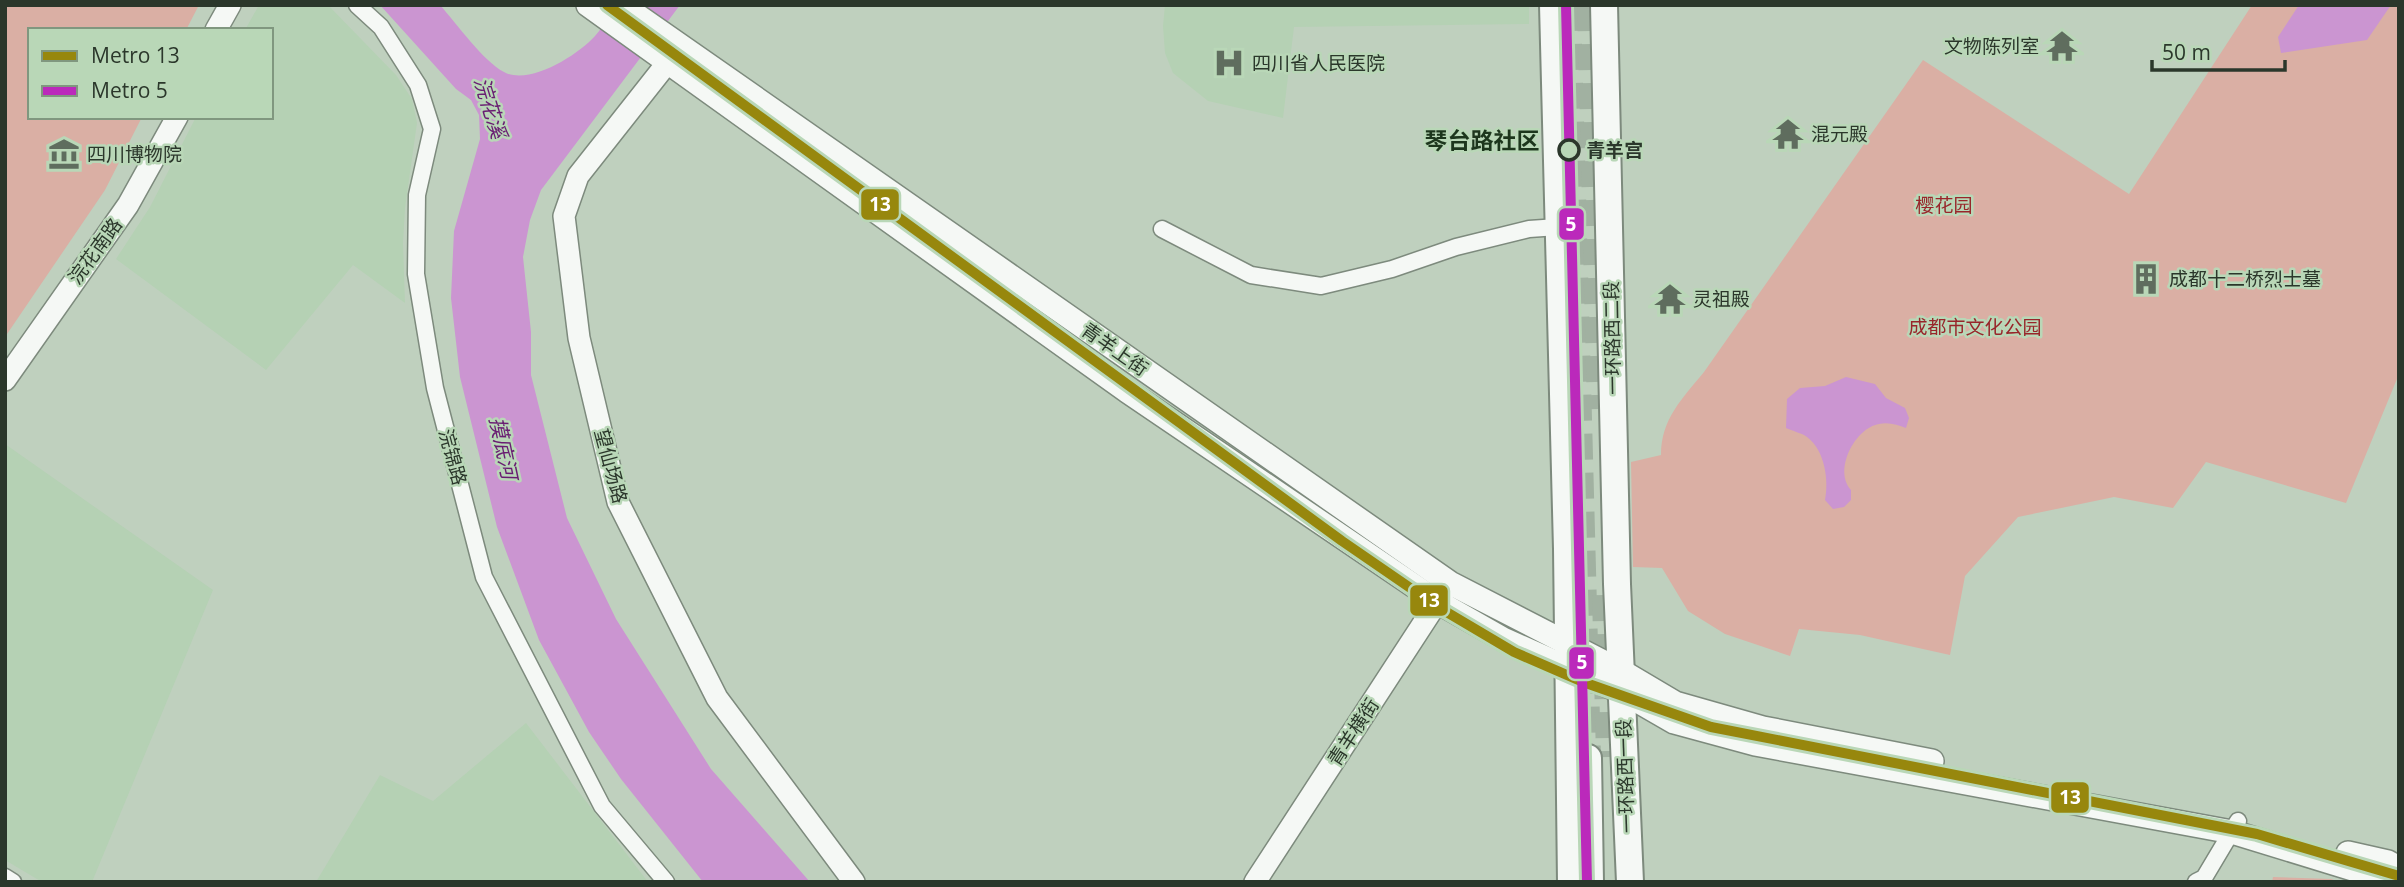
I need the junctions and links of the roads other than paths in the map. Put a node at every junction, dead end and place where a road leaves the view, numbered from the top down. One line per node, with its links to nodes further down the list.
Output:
1 (230, 5): 7 (street)
2 (357, 5): 21 (street, 浣锦路)
3 (622, 5): 8 (main road, 青羊上街)
4 (1553, 5): 10 (main road)
5 (1604, 5): 16 (main road, 一环路西二段)
6 (593, 8): 8 (main road, 青羊上街)
7 (217, 28)
8 (666, 52): 13 (main road, 青羊上街); 22 (street, 望仙场路)
9 (176, 119): 12 (street, 浣花南路)
10 (1558, 228): 11 (street); 14 (main road)
11 (1162, 229)
12 (5, 380)
13 (1444, 592): 14 (main road, 青羊上街); 15 (main road, 青羊上街); 23 (street, 青羊横街)
14 (1568, 643): 15 (main road); 16 (main road, 青羊上街)
15 (1569, 670): 16 (main road, 青羊上街); 24 (main road)
16 (1621, 681): 17 (main road); 27 (main road, 一环路西一段)
17 (2235, 827): 18 (main road); 28 (street); 29 (main road)
18 (2399, 867)
19 (5, 877): 20 (street)
20 (13, 882)
21 (666, 882)
22 (854, 882)
23 (1255, 882)
24 (1571, 882)
25 (1590, 882): 26 (main road)
26 (1612, 882)
27 (1630, 882)
28 (2196, 882)
29 (2395, 882)

